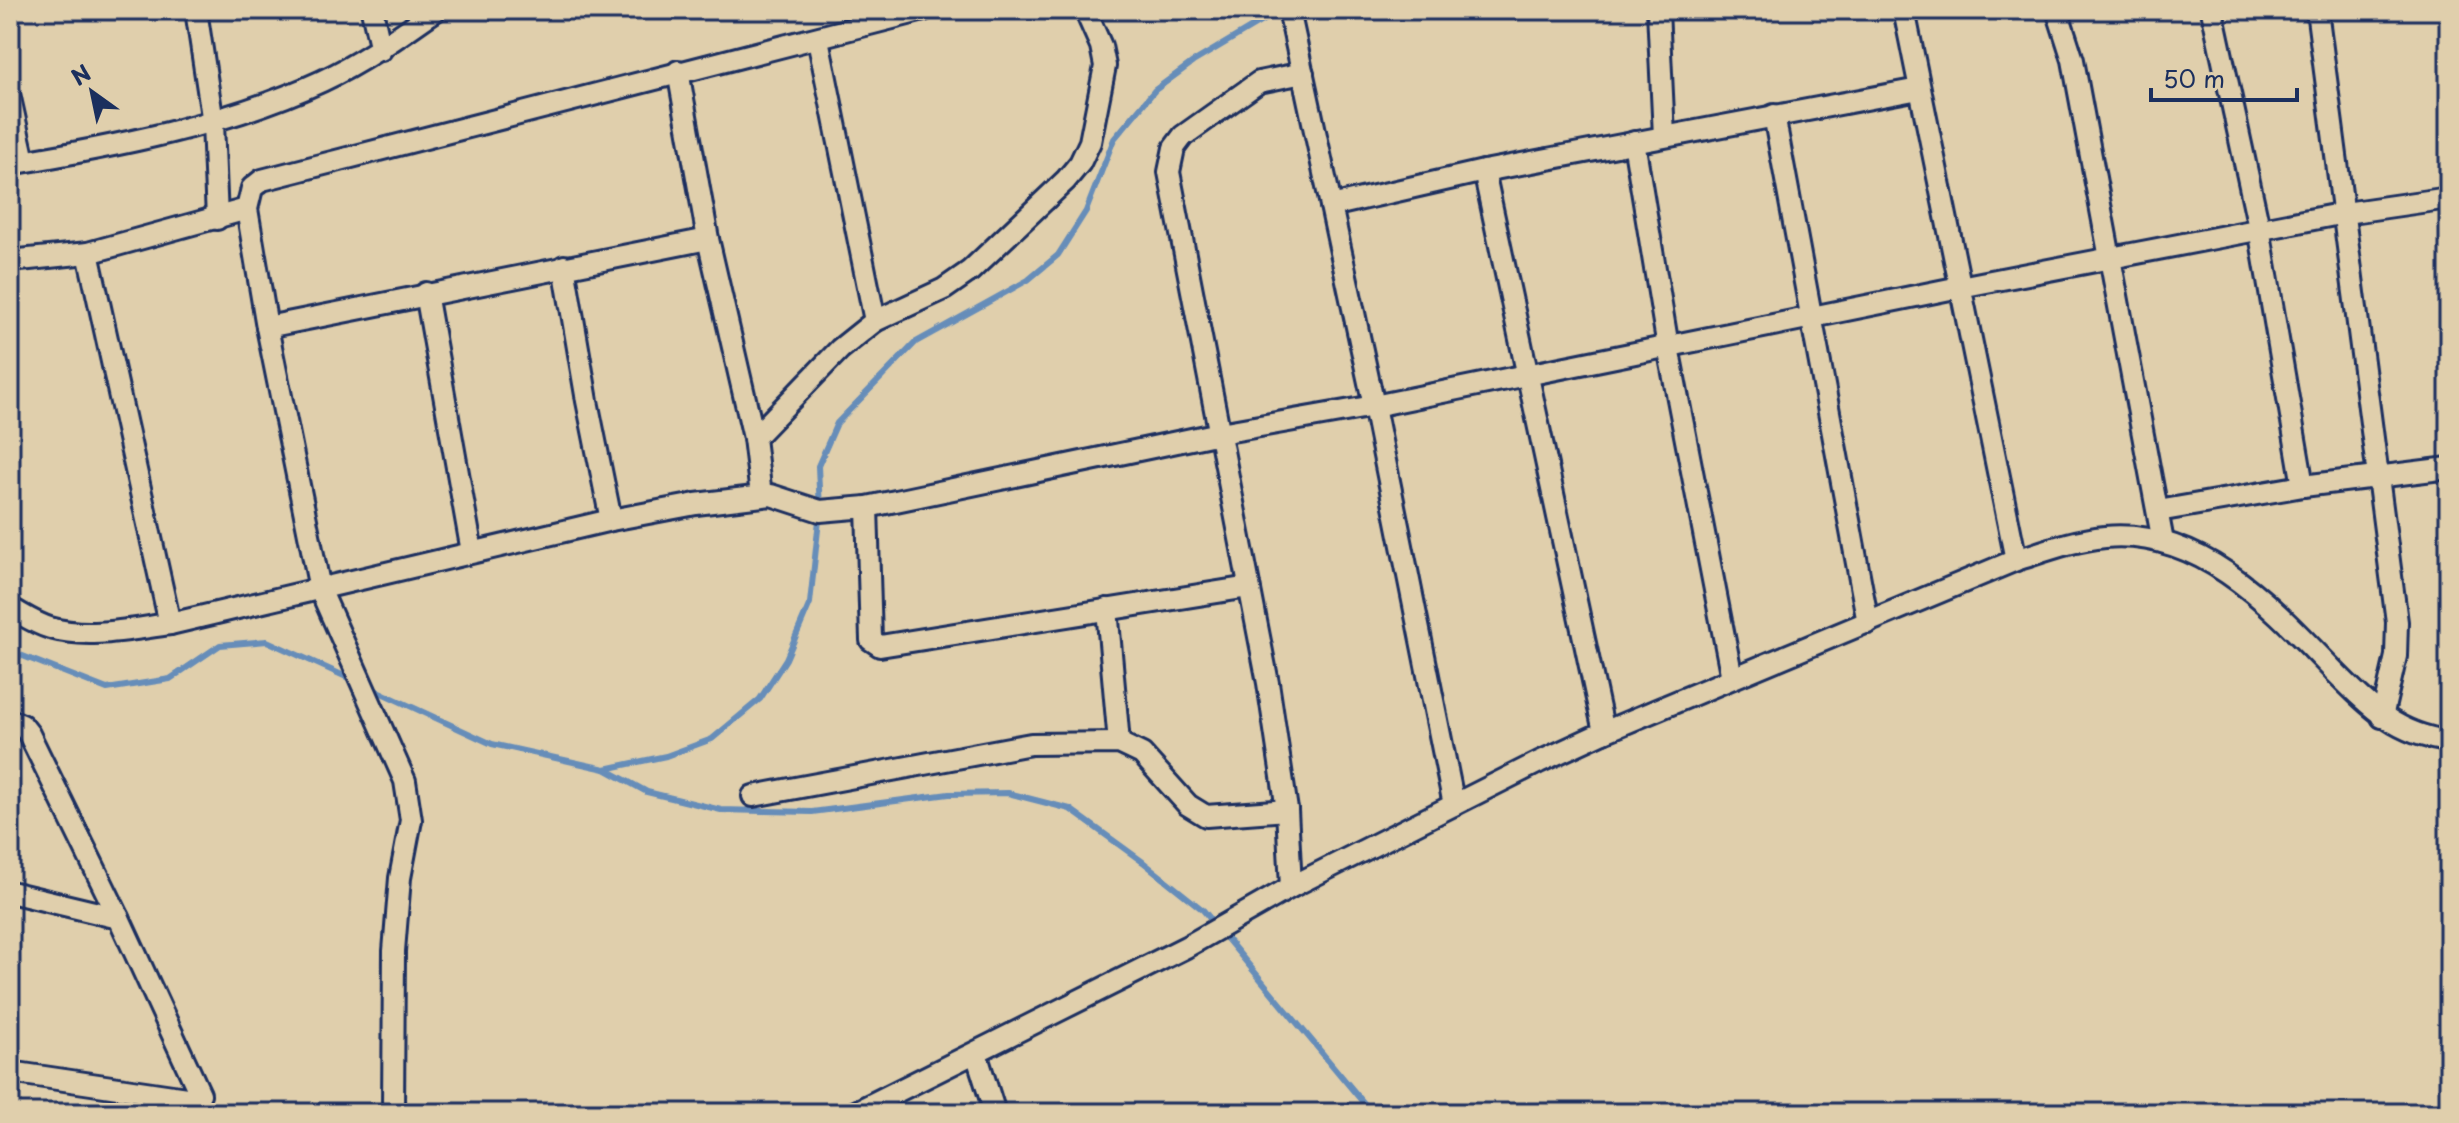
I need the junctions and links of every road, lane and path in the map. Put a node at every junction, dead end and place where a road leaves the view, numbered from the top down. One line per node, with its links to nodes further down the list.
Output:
1 (196, 10): 19 (street)
2 (372, 10): 13 (street)
3 (436, 10): 13 (street)
4 (924, 10): 12 (street)
5 (1085, 10): 38 (street)
6 (1289, 10): 15 (street)
7 (1658, 10): 20 (street)
8 (1904, 10): 16 (street)
9 (2057, 10): 32 (street)
10 (2212, 10): 29 (street)
11 (2317, 10): 27 (street)
12 (818, 39): 14 (street); 38 (street)
13 (381, 50): 19 (street)
14 (678, 71): 26 (street); 30 (street)
15 (1303, 73): 25 (street); 43 (street)
16 (1919, 89): 18 (street); 35 (street)
17 (10, 98): 22 (street)
18 (1774, 115): 20 (street); 37 (street)
19 (213, 123): 22 (street); 28 (street)
20 (1664, 136): 21 (street)
21 (1634, 142): 23 (street); 40 (street)
22 (17, 163)
23 (1484, 171): 25 (street); 41 (street)
24 (2449, 198): 27 (street)
25 (1331, 206): 42 (street)
26 (247, 209): 28 (street); 39 (street)
27 (2345, 213): 29 (street); 46 (street)
28 (217, 219): 31 (street)
29 (2259, 228): 32 (street); 47 (street)
30 (708, 239): 34 (street); 44 (street)
31 (88, 253): 33 (street); 60 (street)
32 (2110, 259): 35 (street); 50 (street)
33 (10, 261)
34 (564, 266): 36 (street); 51 (street)
35 (1960, 287): 37 (street); 54 (street)
36 (426, 293): 39 (street); 53 (street)
37 (1812, 317): 40 (street); 59 (street)
38 (875, 321): 44 (street)
39 (267, 327): 56 (street)
40 (1668, 347): 41 (street); 61 (street)
41 (1529, 375): 42 (street); 64 (street)
42 (1374, 406): 43 (street); 68 (street)
43 (1220, 433): 49 (street); 55 (street)
44 (754, 438): 48 (street)
45 (2449, 468): 46 (street)
46 (2380, 477): 47 (street); 62 (street)
47 (2303, 486): 50 (street)
48 (761, 495): 49 (street); 51 (street)
49 (867, 507): 58 (street)
50 (2158, 511): 52 (street)
51 (611, 520): 53 (street)
52 (2163, 542): 54 (street); 62 (street)
53 (472, 552): 56 (street)
54 (2016, 560): 59 (street)
55 (1249, 587): 58 (street); 69 (street)
56 (320, 589): 60 (street); 75 (street)
57 (10, 608): 60 (street)
58 (1107, 609): 66 (street)
59 (1868, 623): 61 (street)
60 (170, 624)
61 (1732, 678): 64 (street)
62 (2382, 717): 65 (street)
63 (10, 720): 72 (street)
64 (1604, 732): 68 (street)
65 (2449, 741)
66 (1119, 743): 67 (street); 69 (street)
67 (753, 796)
68 (1454, 805): 70 (street)
69 (1287, 810): 70 (street)
70 (1291, 887): 73 (street)
71 (10, 892): 72 (street)
72 (119, 918): 74 (street)
73 (976, 1053): 76 (street); 77 (street)
74 (10, 1072)
75 (393, 1113)
76 (854, 1113)
77 (995, 1113)

